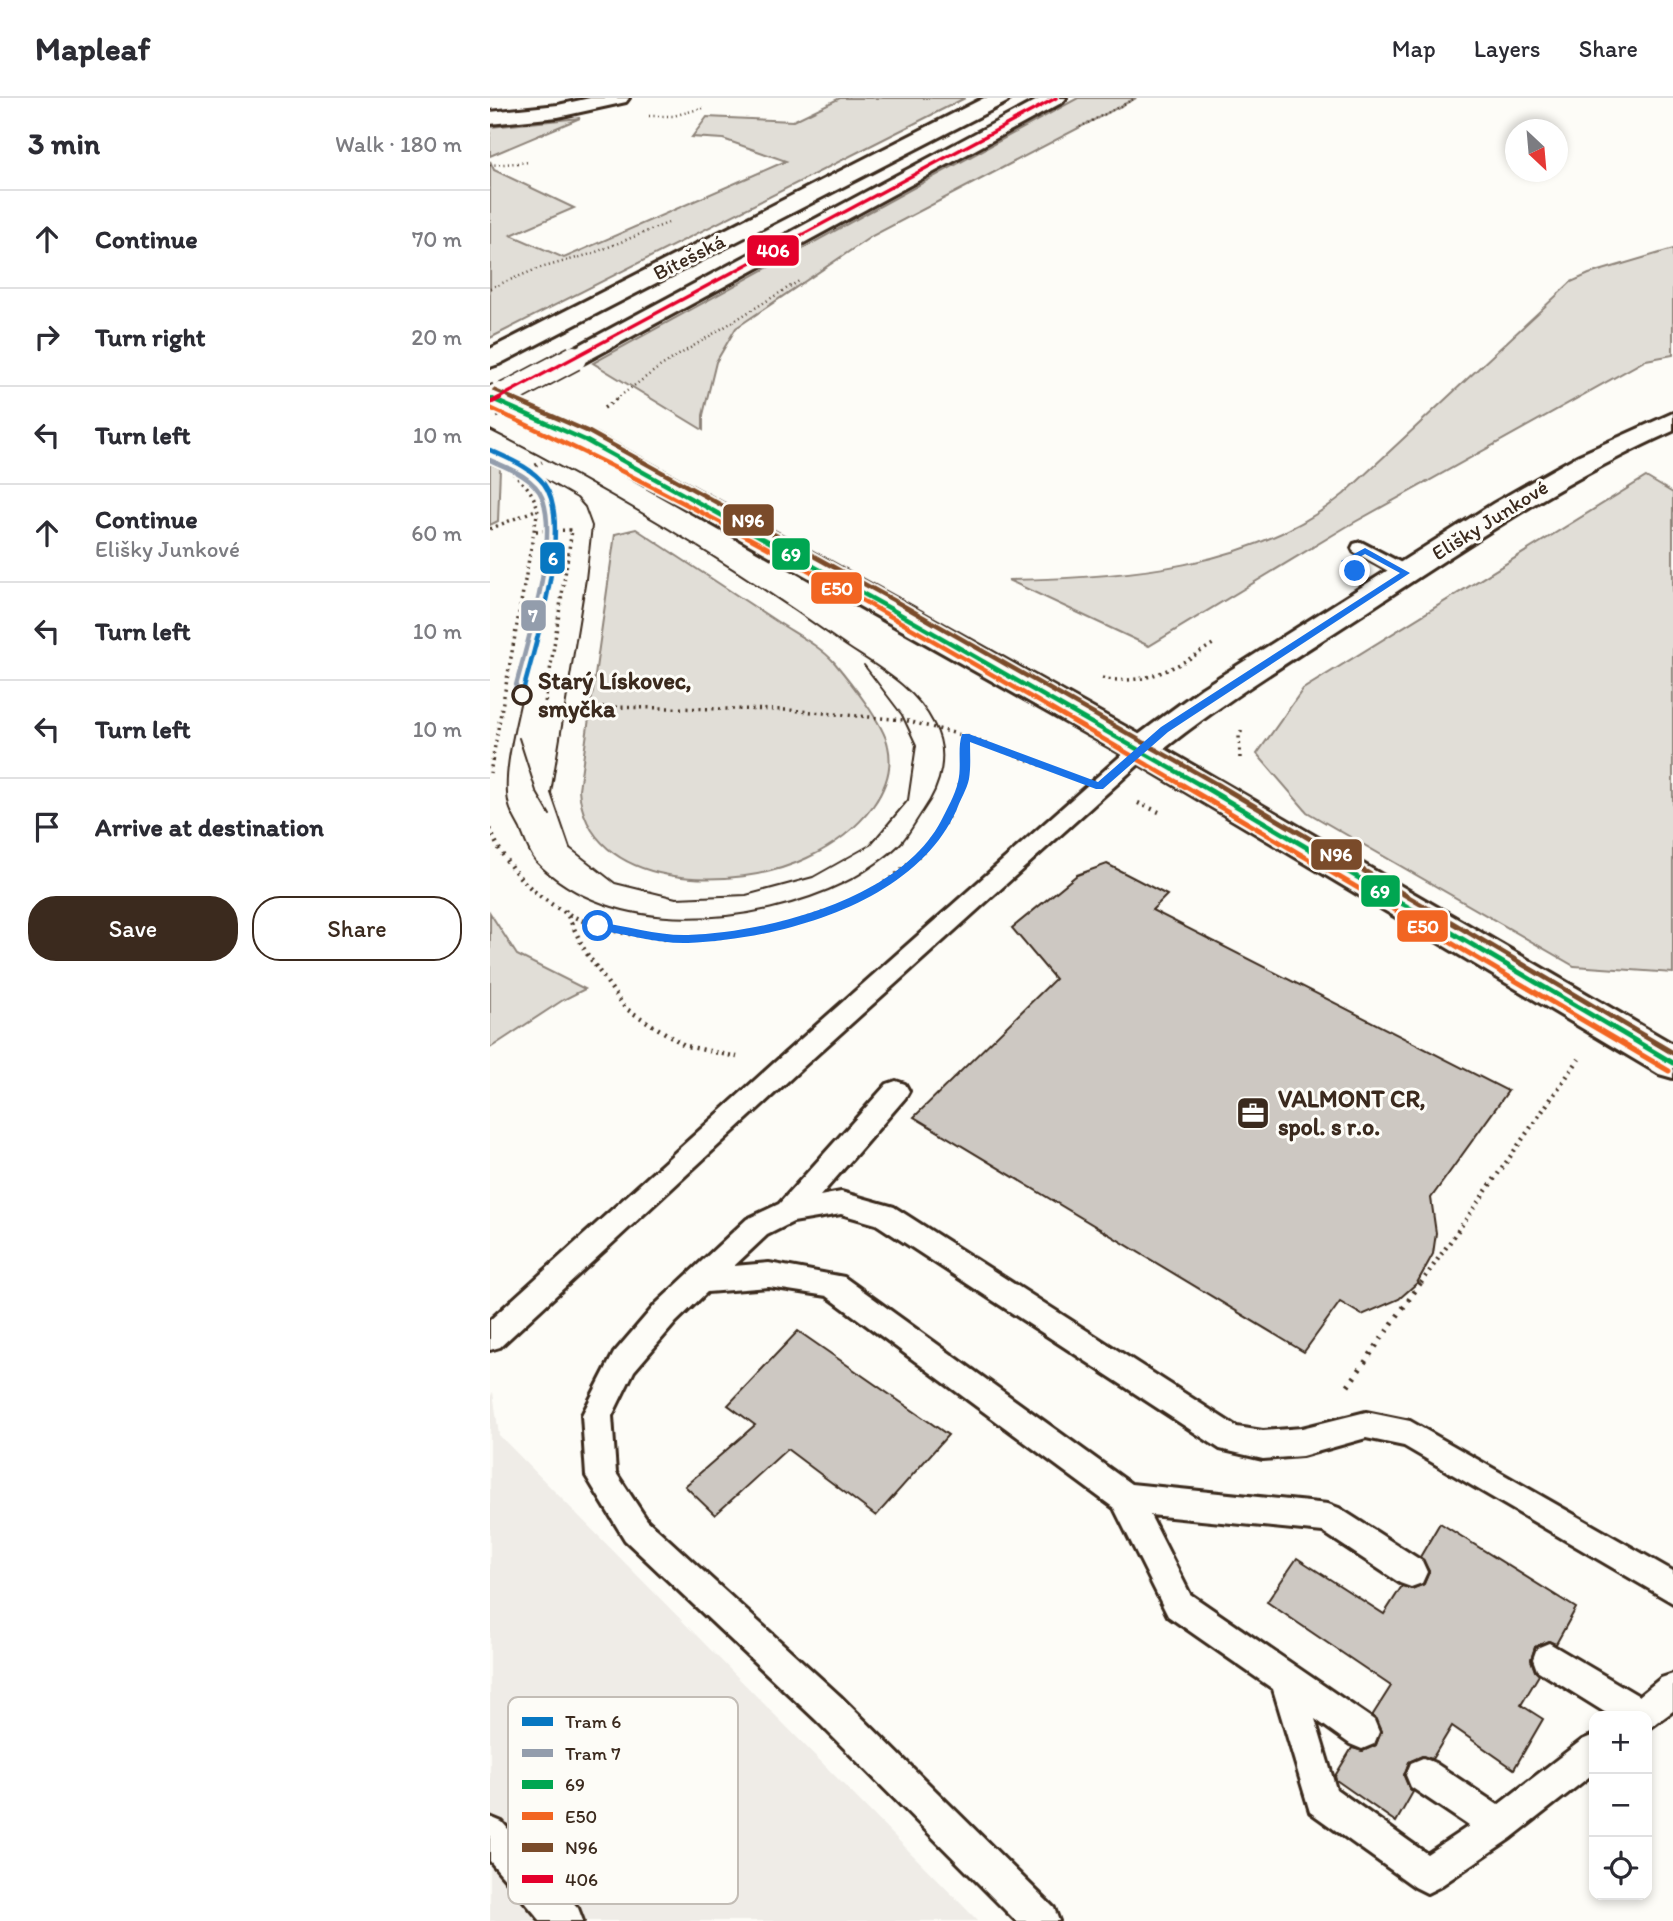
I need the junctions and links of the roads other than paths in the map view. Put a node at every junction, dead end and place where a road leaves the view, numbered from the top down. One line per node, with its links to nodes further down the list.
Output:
1 (618, 98): 4 (main road)
2 (1000, 98): 5 (main road, Bítešská)
3 (1056, 98): 6 (main road, Bítešská, bridge)
4 (490, 118)
5 (490, 359)
6 (503, 406): 10 (main road)
7 (1673, 421): 9 (main road, Elišky Junkové)
8 (1361, 548): 9 (lane)
9 (1406, 573): 10 (main road, Elišky Junkové)
10 (1141, 750): 12 (main road); 17 (lane)
11 (1673, 1032): 12 (main road)
12 (1593, 1036): 13 (main road)
13 (1673, 1063)
14 (896, 1091): 15 (lane)
15 (789, 1212): 16 (lane); 20 (lane)
16 (702, 1281): 18 (lane); 34 (lane)
17 (490, 1338)
18 (1125, 1499): 19 (lane); 22 (lane)
19 (1411, 1572)
20 (1673, 1588)
21 (1549, 1659): 24 (lane)
22 (1286, 1679): 26 (lane); 29 (lane)
23 (1673, 1690): 25 (lane)
24 (1633, 1711)
25 (1647, 1711)
26 (1362, 1731)
27 (1589, 1756): 29 (lane)
28 (1423, 1775): 29 (lane)
29 (1499, 1826)
30 (490, 1834): 31 (lane)
31 (508, 1855)
32 (550, 1904): 33 (lane)
33 (565, 1921)
34 (1041, 1921)

